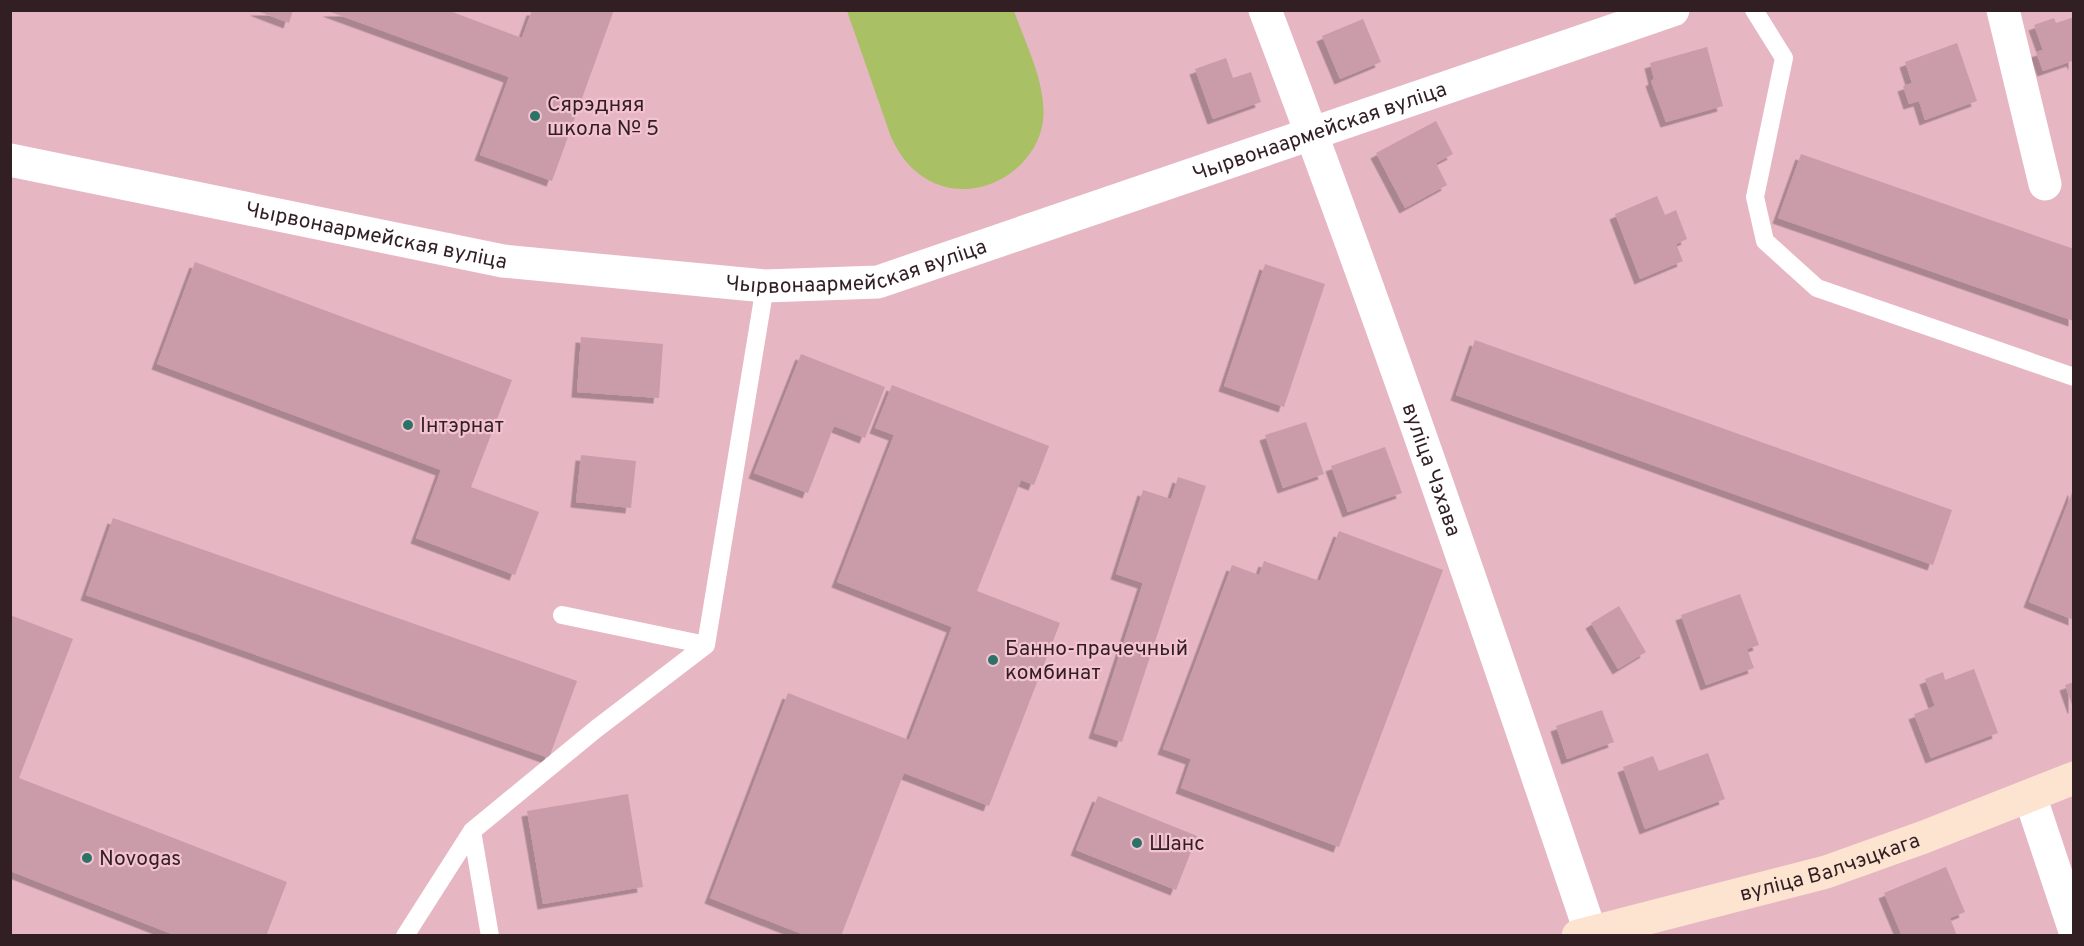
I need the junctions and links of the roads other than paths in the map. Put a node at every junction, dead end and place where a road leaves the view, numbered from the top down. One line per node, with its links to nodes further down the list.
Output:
1 (1265, 10): 5 (street, вуліца Чэхава)
2 (1673, 10): 5 (street, Чырвонаармейская вуліца)
3 (1754, 10): 9 (lane)
4 (2003, 10): 7 (street)
5 (1313, 136): 8 (street, Чырвонаармейская вуліца); 16 (street, вуліца Чэхава)
6 (10, 160): 8 (street, Чырвонаармейская вуліца)
7 (2045, 184)
8 (765, 286): 11 (lane)
9 (2073, 377)
10 (562, 615): 11 (lane)
11 (706, 645): 14 (lane)
12 (2073, 778): 13 (street, вуліца Валчэцкага)
13 (2030, 796): 15 (street); 16 (street, вуліца Валчэцкага)
14 (472, 831): 17 (lane); 18 (lane)
15 (2073, 928)
16 (1584, 933)
17 (405, 936)
18 (490, 936)

